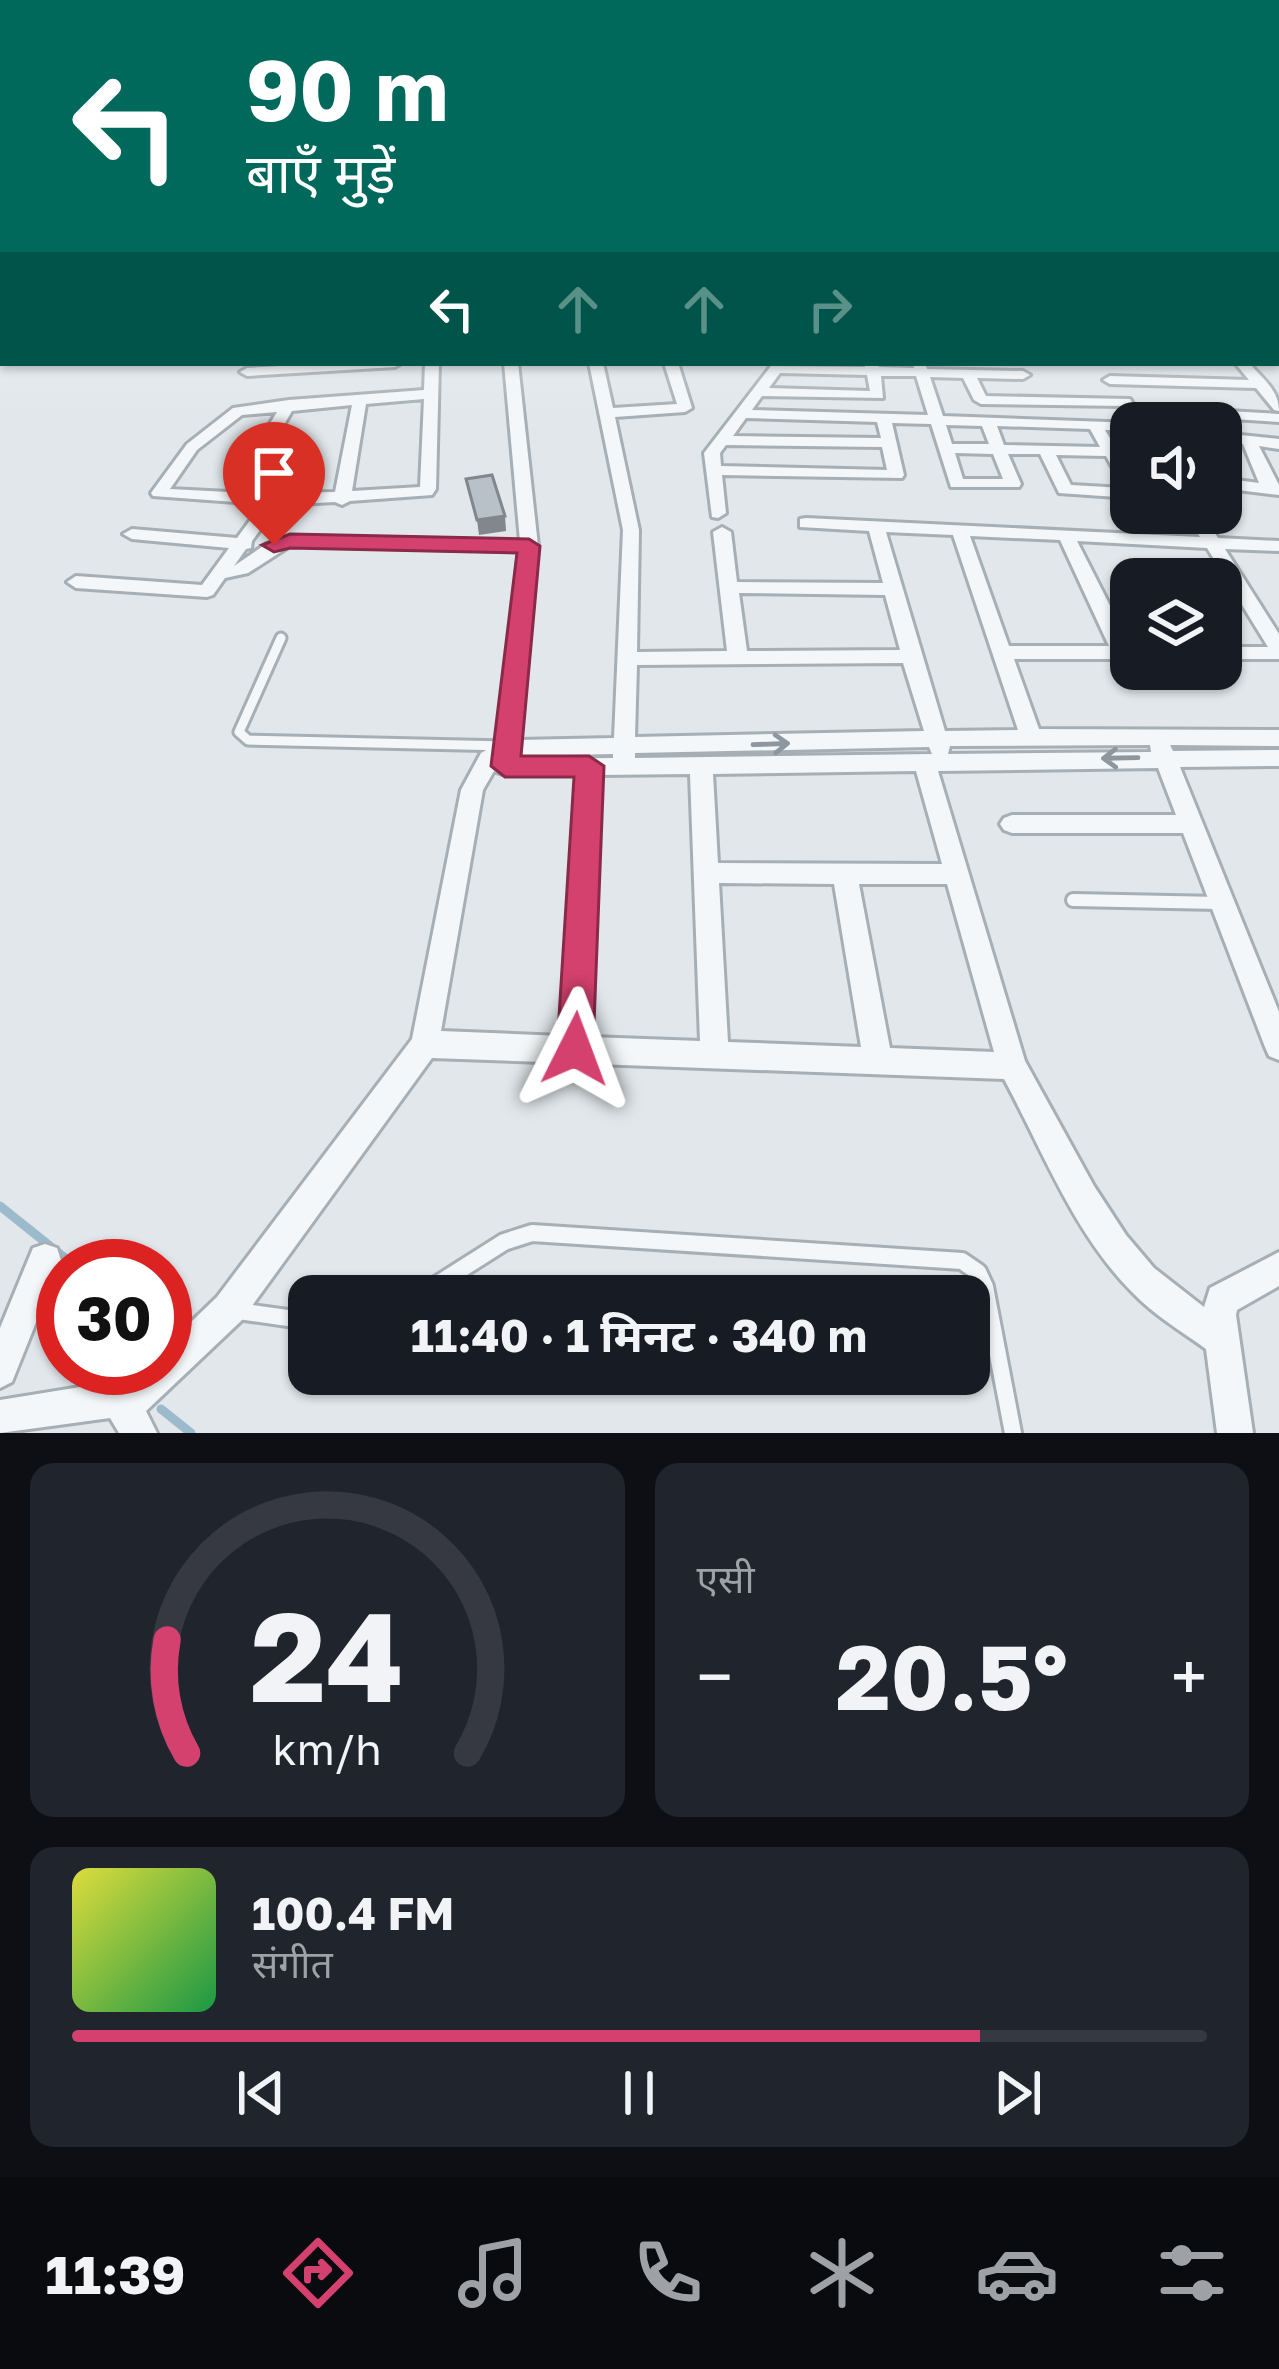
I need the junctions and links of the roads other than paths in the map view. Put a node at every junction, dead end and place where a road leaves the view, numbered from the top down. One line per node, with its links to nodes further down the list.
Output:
1 (311, 366): 12 (street)
2 (322, 366): 21 (street)
3 (432, 366): 18 (street)
4 (511, 366): 60 (street)
5 (597, 366): 26 (street)
6 (672, 366): 26 (street)
7 (1102, 366): 14 (street)
8 (1245, 366): 16 (street)
9 (872, 367): 10 (street); 17 (street); 17 (street)
10 (920, 368): 13 (street); 31 (street)
11 (1020, 369): 13 (street); 20 (street)
12 (247, 372)
13 (969, 375): 20 (street)
14 (1111, 380): 15 (street); 22 (street)
15 (1171, 382): 16 (street); 23 (street)
16 (1261, 384): 25 (street)
17 (761, 392): 27 (street)
18 (431, 394): 19 (street); 51 (street)
19 (360, 399): 21 (street); 51 (street)
20 (1036, 401): 22 (street); 33 (street)
21 (314, 402): 24 (street)
22 (1125, 402)
23 (1185, 402)
24 (289, 404): 49 (street); 49 (street)
25 (1279, 407)
26 (608, 413): 74 (street)
27 (744, 415): 30 (street); 37 (street)
28 (1242, 418): 29 (street)
29 (1279, 418)
30 (884, 419): 31 (street); 39 (street)
31 (937, 421): 32 (street); 41 (street)
32 (988, 423): 33 (street); 42 (street)
33 (1048, 424): 34 (street)
34 (1095, 425): 35 (street); 44 (street)
35 (1110, 425)
36 (1242, 439): 38 (street)
37 (726, 440): 39 (street); 45 (street)
38 (1249, 440): 40 (street); 48 (street)
39 (889, 443): 45 (street)
40 (1279, 444)
41 (945, 448): 42 (street); 42 (street)
42 (998, 449): 43 (street)
43 (1046, 450): 44 (street); 47 (street)
44 (1110, 452)
45 (712, 470): 64 (street)
46 (1242, 486): 48 (street)
47 (1110, 490)
48 (1274, 490)
49 (232, 499): 50 (street)
50 (273, 500): 51 (street); 59 (street)
51 (342, 500)
52 (806, 523): 53 (street)
53 (876, 525): 54 (street); 65 (street)
54 (959, 529): 57 (street); 69 (street)
55 (1206, 534): 58 (street)
56 (132, 535): 59 (street)
57 (1066, 536): 58 (street); 66 (street)
58 (1211, 542): 61 (street); 68 (street)
59 (245, 544): 62 (street)
60 (529, 546): 62 (street); 79 (street)
61 (1279, 546)
62 (223, 573): 63 (street)
63 (76, 582)
64 (729, 587): 65 (street); 73 (street)
65 (893, 589): 72 (street)
66 (1110, 620)
67 (281, 638): 79 (lane)
68 (1279, 651): 71 (street)
69 (1001, 652): 70 (street); 75 (street)
70 (1110, 652)
71 (1242, 652)
72 (911, 656): 73 (street); 77 (street)
73 (738, 658): 74 (street)
74 (627, 659): 80 (street)
75 (1031, 737): 76 (street); 77 (street)
76 (1161, 748): 77 (street, one-way to 77); 78 (street); 84 (street)
77 (935, 754): 80 (street, one-way to 77); 81 (street); 87 (street)
78 (1278, 754)
79 (503, 755): 80 (street); 82 (street); 90 (street)
80 (624, 757): 81 (street); 82 (street)
81 (701, 765): 85 (street)
82 (589, 766): 92 (street)
83 (1012, 824): 84 (street)
84 (1191, 824): 89 (street)
85 (706, 873): 86 (street); 93 (street)
86 (845, 874): 87 (street); 94 (street)
87 (956, 874): 95 (street)
88 (1073, 900): 89 (lane)
89 (1222, 903): 91 (street)
90 (425, 1044): 92 (street); 101 (street)
91 (1279, 1047)
92 (575, 1049): 93 (street)
93 (715, 1055): 94 (street)
94 (878, 1061): 95 (street)
95 (1012, 1066): 103 (street)
96 (1279, 1268): 103 (street)
97 (452, 1275): 98 (lane)
98 (979, 1275)
99 (36, 1282): 104 (street)
100 (990, 1309): 107 (lane)
101 (229, 1310): 102 (lane); 106 (street)
102 (288, 1318)
103 (1222, 1339): 108 (street)
104 (0, 1370)
105 (0, 1418): 106 (street)
106 (130, 1418)
107 (1013, 1433)
108 (1235, 1433)

